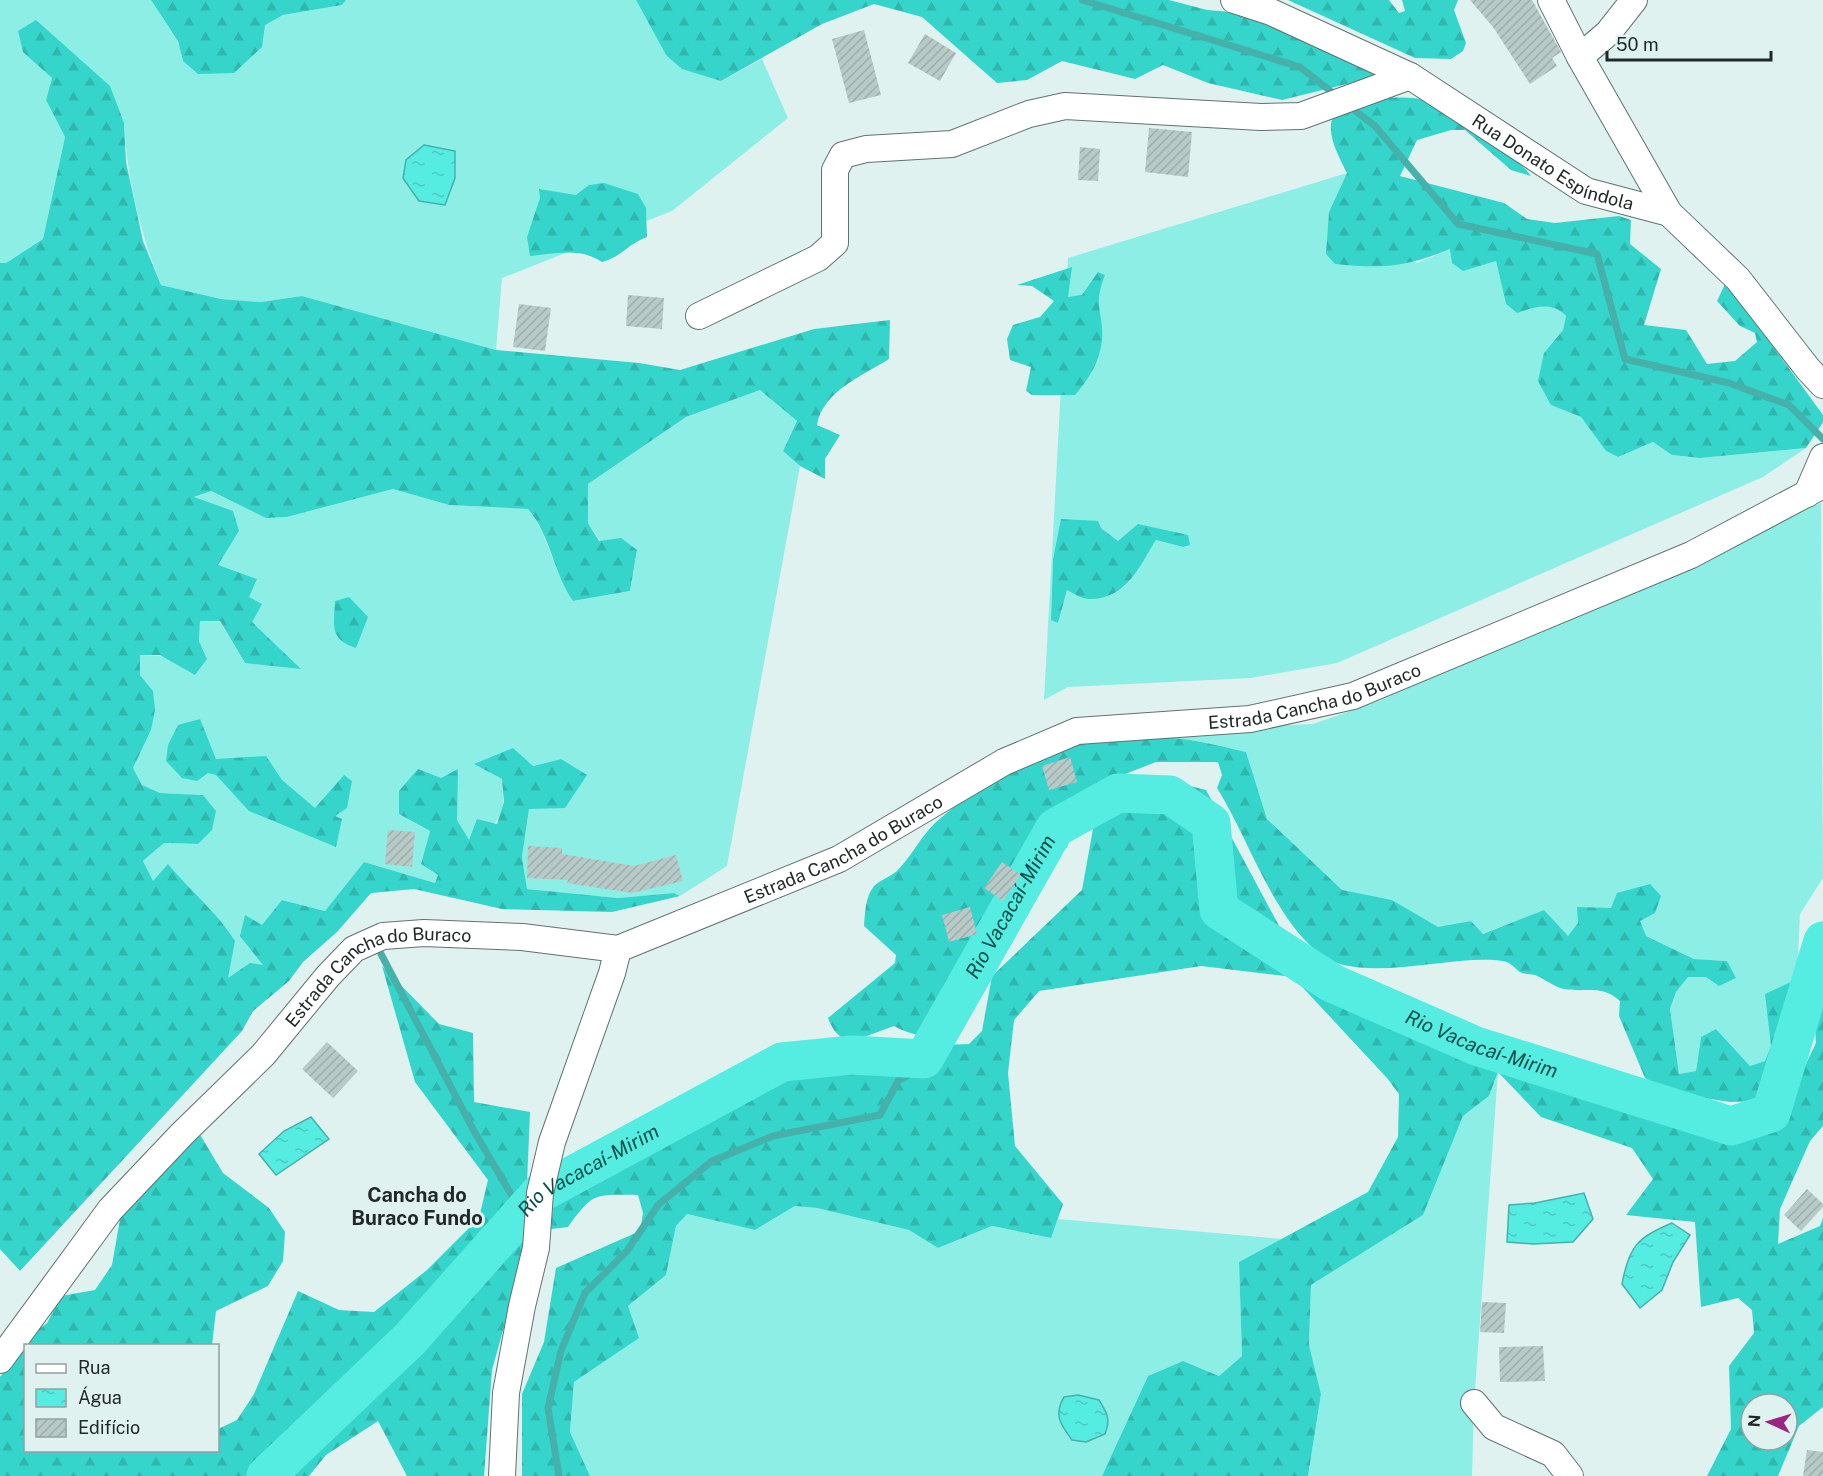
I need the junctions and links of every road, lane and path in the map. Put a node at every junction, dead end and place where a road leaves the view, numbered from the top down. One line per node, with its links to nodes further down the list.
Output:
1 (1234, 0): 5 (street, Rua Donato Espíndola)
2 (1551, 0): 4 (street)
3 (1634, 0): 4 (street)
4 (1580, 57): 6 (street)
5 (1410, 76): 6 (street, Rua Donato Espíndola); 7 (street)
6 (1669, 213): 8 (street, Rua Donato Espíndola)
7 (699, 316)
8 (1823, 385)
9 (1823, 457): 10 (street)
10 (1815, 490): 11 (street, Estrada Cancha do Buraco)
11 (618, 949): 12 (street, Estrada Cancha do Buraco); 14 (street)
12 (0, 1360)
13 (1474, 1403): 15 (street)
14 (502, 1476)
15 (1570, 1476)

